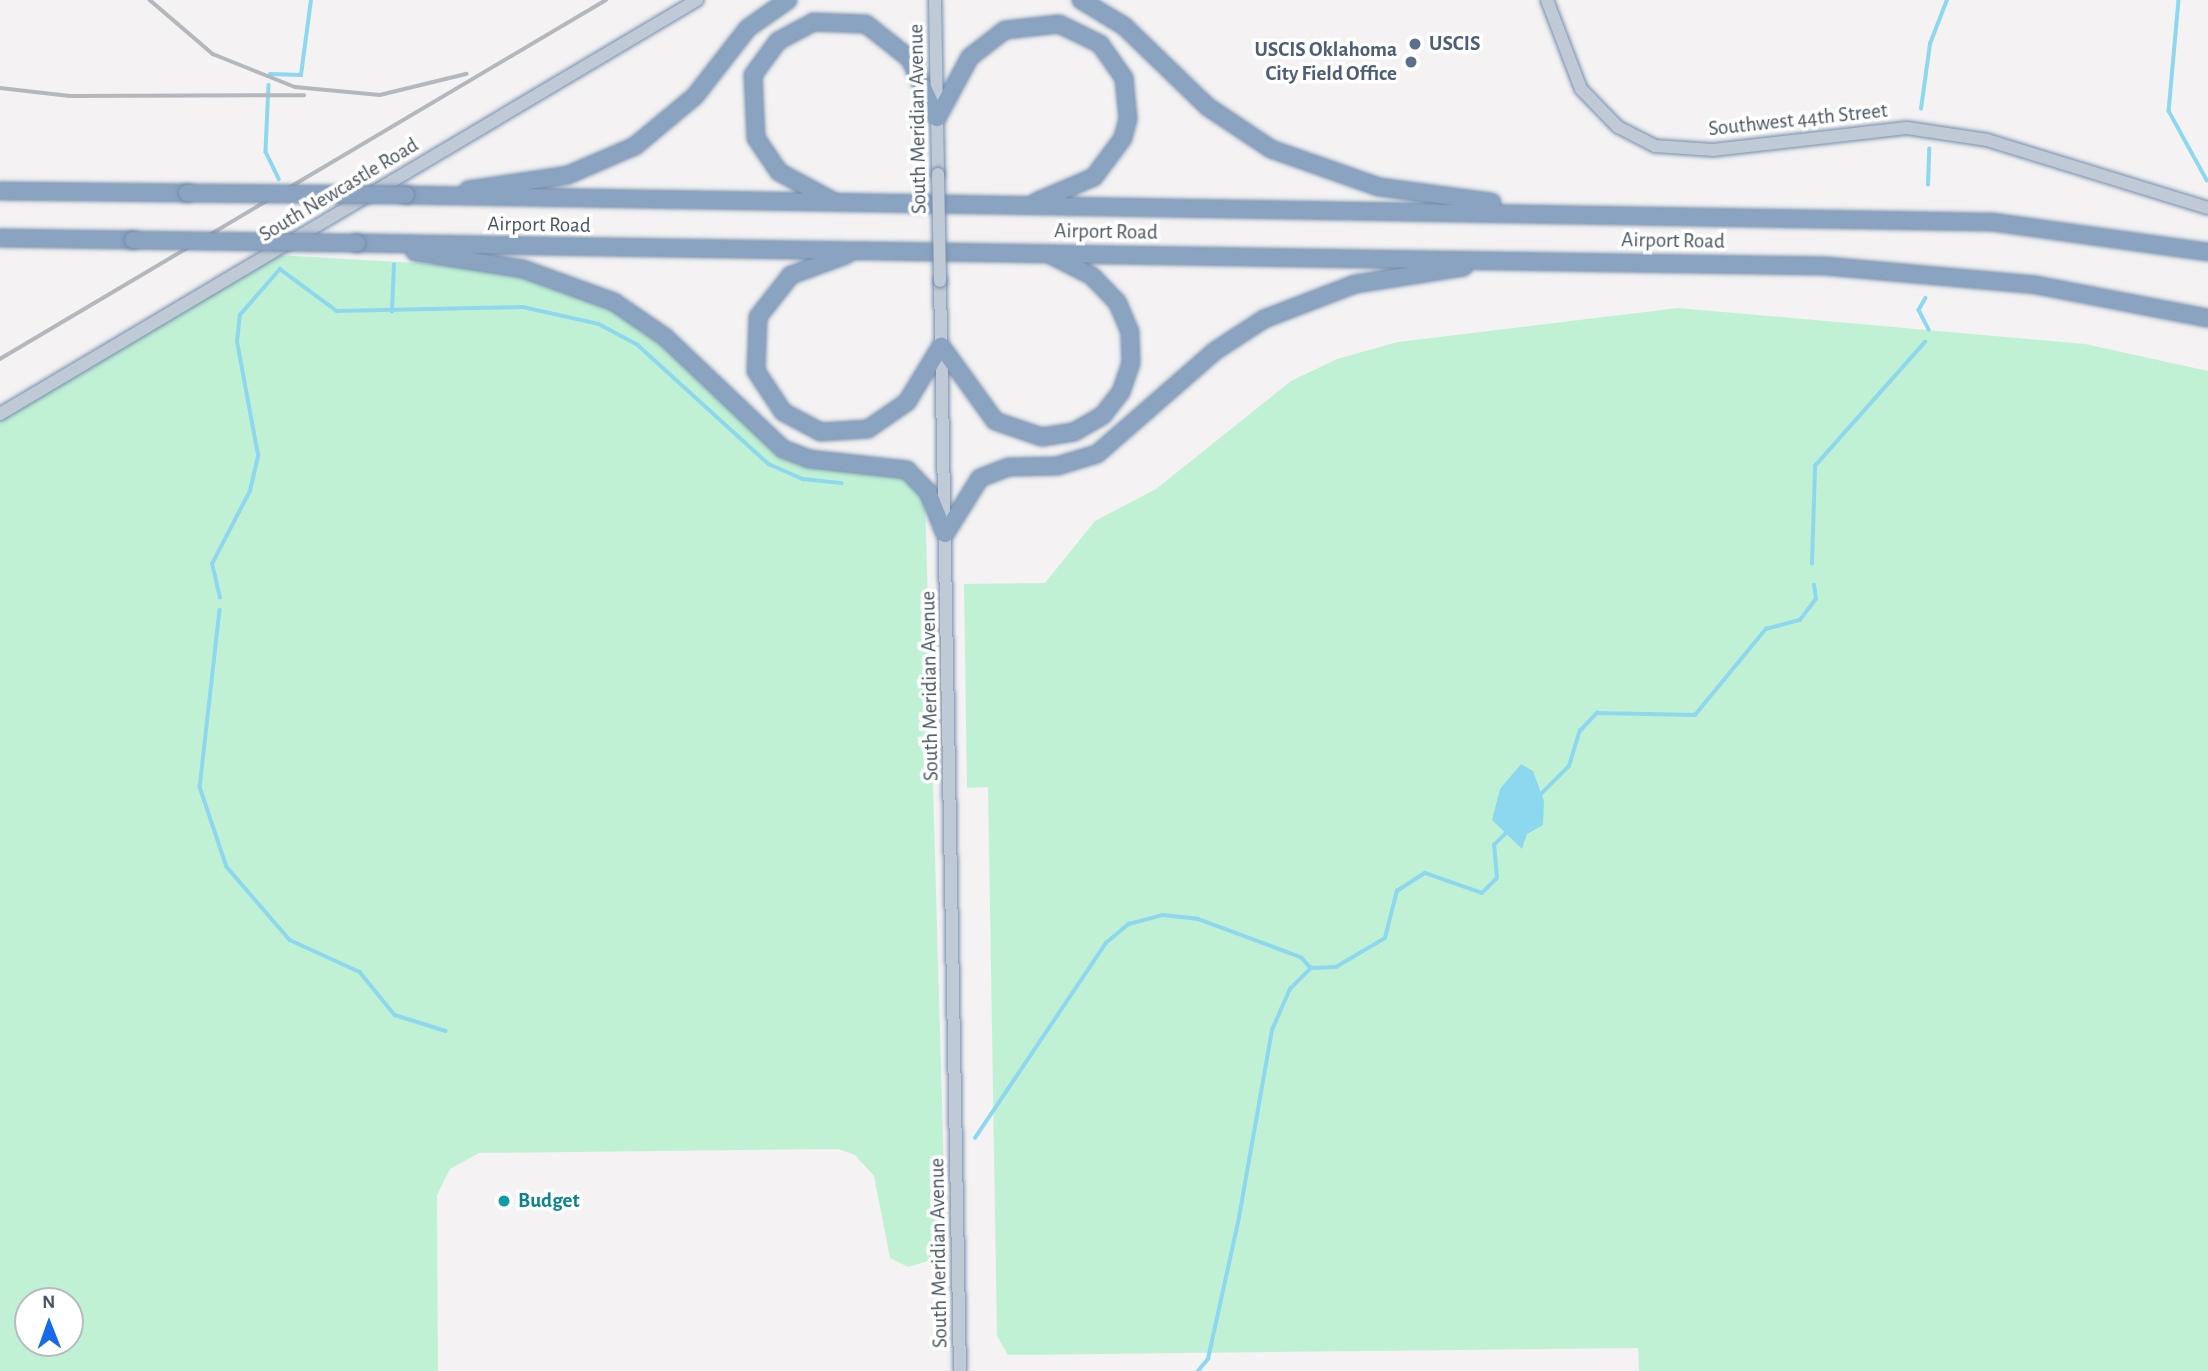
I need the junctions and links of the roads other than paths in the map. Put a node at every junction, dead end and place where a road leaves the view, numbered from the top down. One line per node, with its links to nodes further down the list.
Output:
1 (697, 0): 21 (street, South Newcastle Road)
2 (788, 0): 8 (highway)
3 (935, 0): 6 (street, South Meridian Avenue)
4 (1082, 0): 12 (highway)
5 (1547, 0): 11 (street, Southwest 44th Street)
6 (937, 118): 9 (highway); 10 (highway); 20 (street, South Meridian Avenue, bridge)
7 (0, 191): 8 (highway, Airport Road, bridge)
8 (444, 195): 9 (highway, Airport Road)
9 (839, 204): 10 (highway, Airport Road)
10 (1024, 206): 12 (highway, Airport Road)
11 (2208, 208)
12 (1616, 213): 16 (highway, Airport Road)
13 (0, 238): 14 (highway, Airport Road, bridge)
14 (357, 243): 15 (highway, Airport Road); 22 (highway)
15 (862, 250): 17 (highway, Airport Road); 20 (highway)
16 (2208, 252)
17 (1047, 253): 18 (highway, Airport Road); 20 (highway)
18 (1518, 260): 19 (highway, Airport Road); 22 (highway)
19 (2208, 318)
20 (941, 346): 22 (street, South Meridian Avenue)
21 (0, 414)
22 (946, 534): 23 (street, South Meridian Avenue)
23 (960, 1371)

